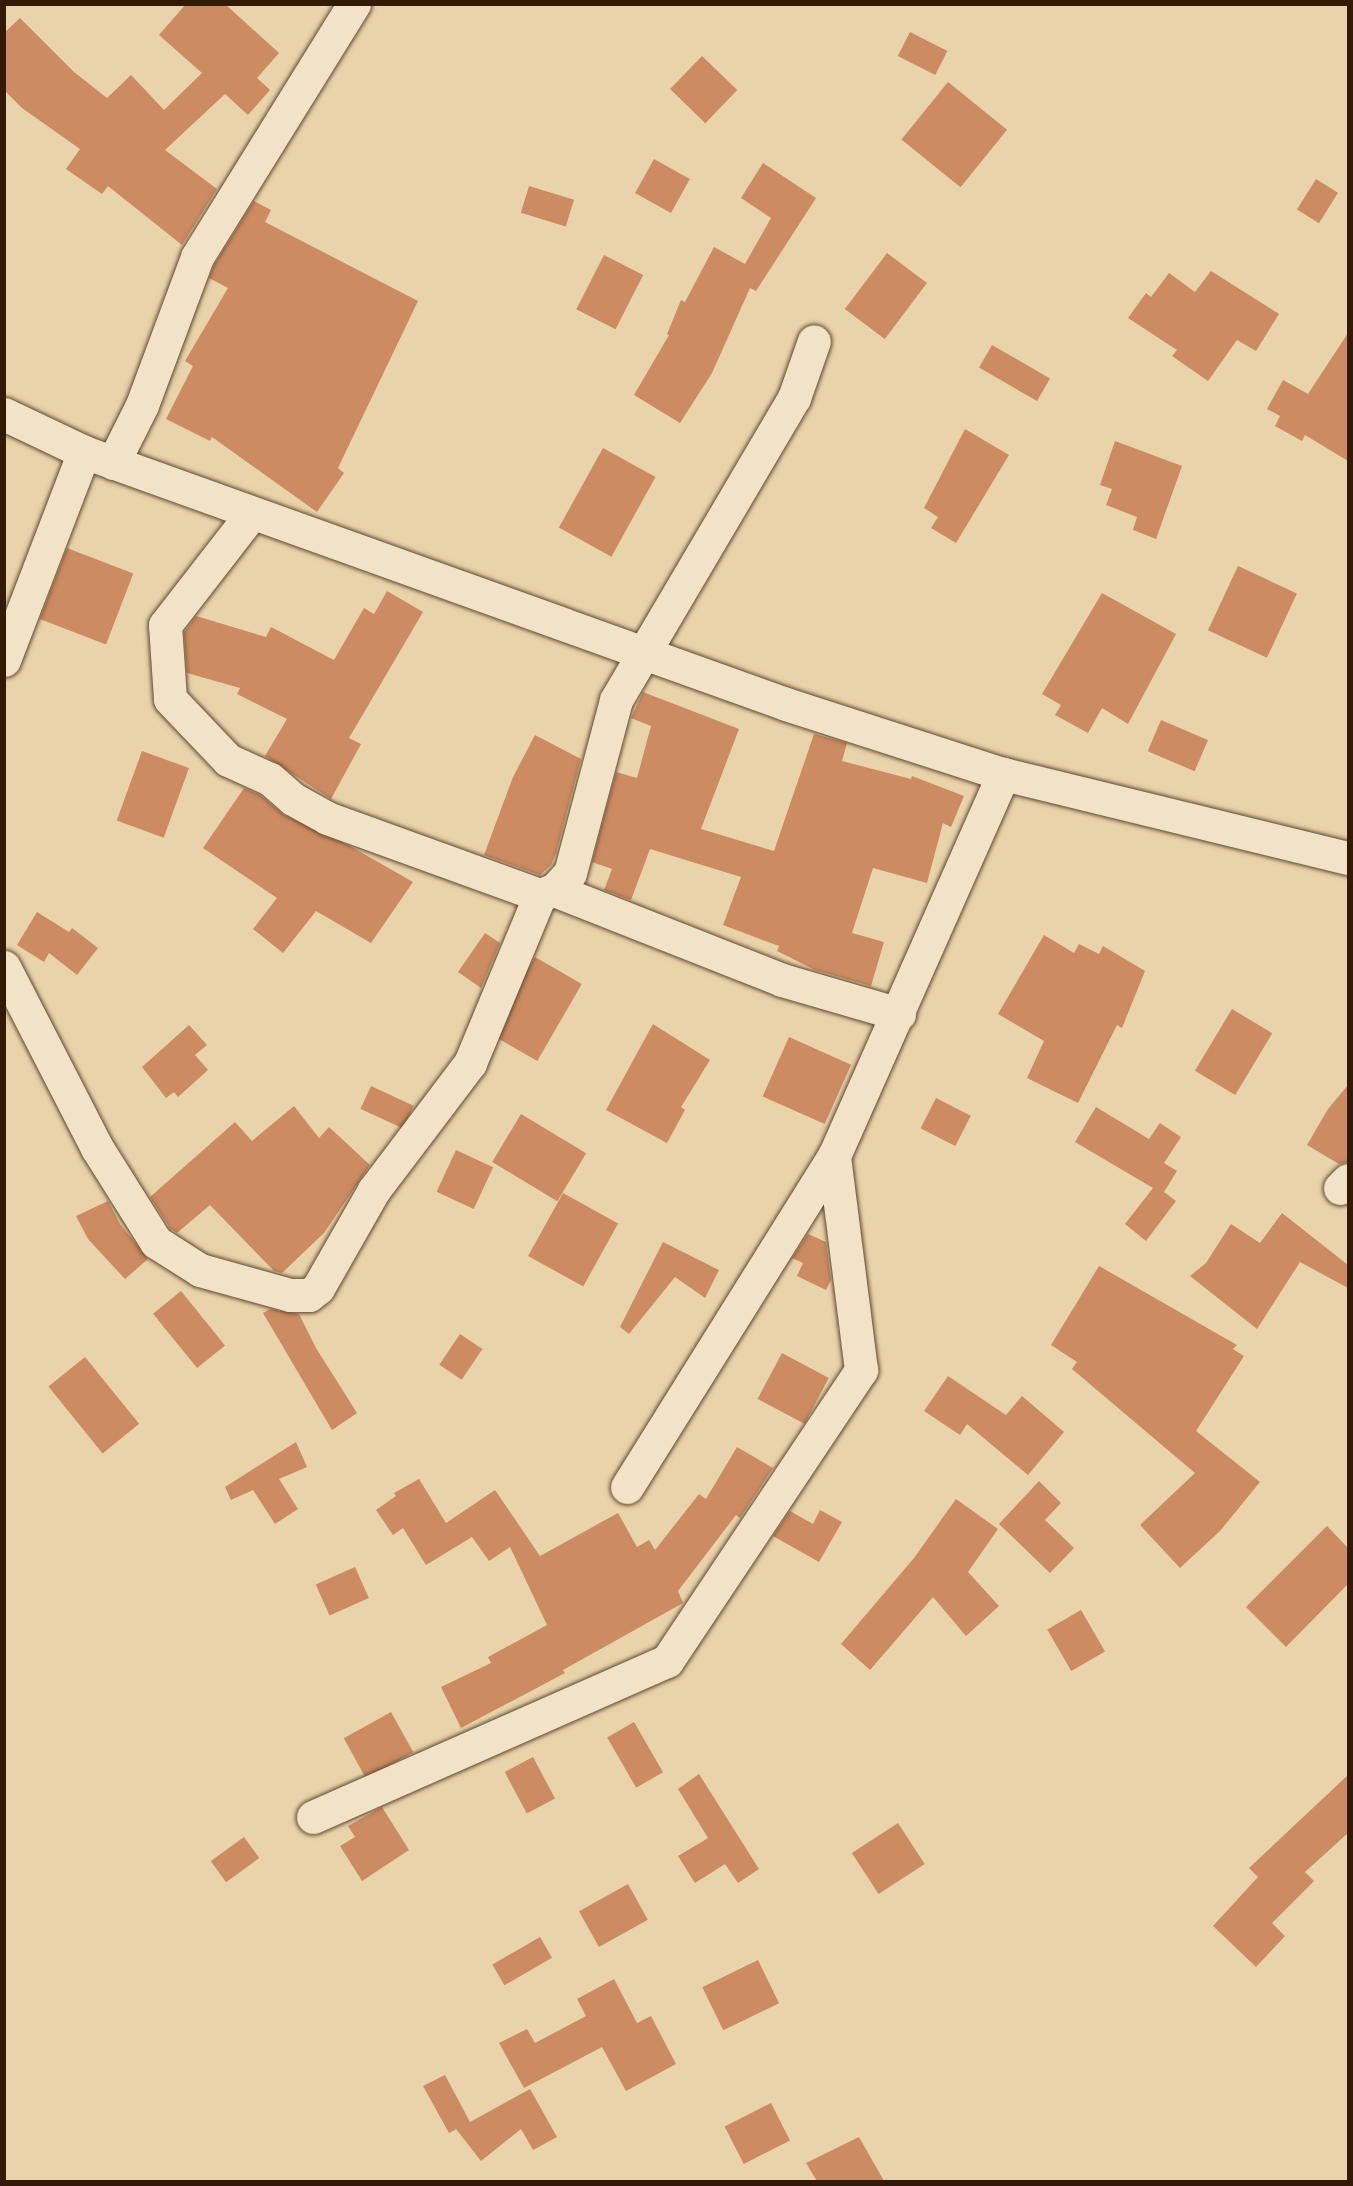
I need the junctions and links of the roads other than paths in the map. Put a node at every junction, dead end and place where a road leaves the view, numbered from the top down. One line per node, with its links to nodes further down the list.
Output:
1 (354, 4): 4 (street)
2 (814, 341): 6 (street)
3 (4, 414): 4 (street)
4 (99, 458): 5 (street); 7 (street)
5 (252, 513): 6 (street); 10 (street)
6 (647, 651): 8 (street); 10 (street)
7 (4, 660)
8 (1003, 774): 9 (street); 12 (street)
9 (1348, 858)
10 (547, 892): 11 (street); 12 (street)
11 (4, 967)
12 (899, 1014): 13 (street)
13 (834, 1156): 14 (street); 15 (street)
14 (627, 1486)
15 (313, 1817)

